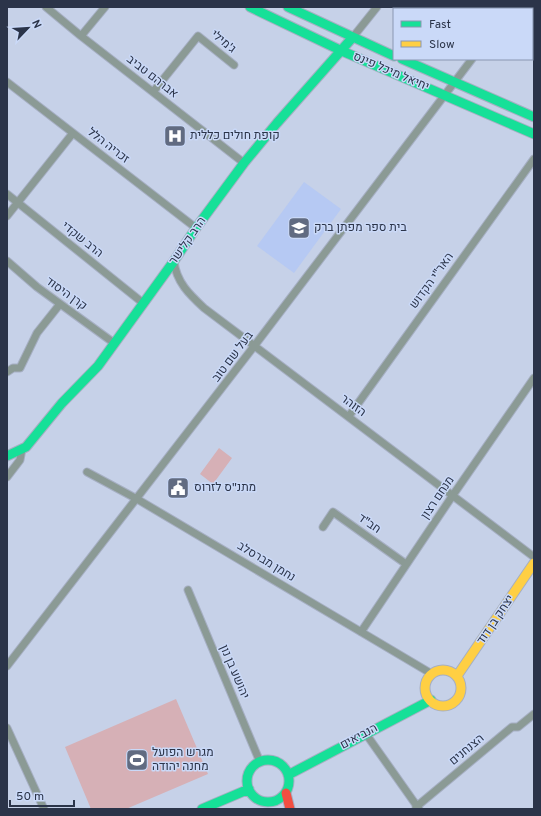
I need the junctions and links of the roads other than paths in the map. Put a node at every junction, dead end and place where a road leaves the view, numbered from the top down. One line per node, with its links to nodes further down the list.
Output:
1 (46, 7): 6 (street, אברהם טביב)
2 (105, 7): 6 (street)
3 (250, 7): 8 (street, יחיאל מיכל פינס)
4 (288, 7): 7 (street, יחיאל מיכל פינס)
5 (377, 7): 7 (street)
6 (81, 36): 15 (street, אברהם טביב)
7 (353, 38): 8 (street, הרב קלישר); 9 (street, יחיאל מיכל פינס)
8 (342, 51): 16 (street, יחיאל מיכל פינס); 21 (street, הרב קלישר)
9 (393, 56)
10 (404, 60): 14 (street, יחיאל מיכל פינס)
11 (471, 60): 14 (street, בעל שם טוב)
12 (234, 65): 15 (street, ג'מילי)
13 (7, 82): 18 (street, זכריה הלל)
14 (454, 82): 16 (street, בעל שם טוב); 17 (street, יחיאל מיכל פינס)
15 (154, 92): 21 (street, אברהם טביב)
16 (445, 95): 19 (street, יחיאל מיכל פינס); 31 (street, בעל שם טוב)
17 (534, 117)
18 (73, 133): 23 (street); 25 (street, זכריה הלל)
19 (534, 134)
20 (534, 159): 34 (street, האר"י הקדוש)
21 (244, 163): 25 (street, הרב קלישר)
22 (7, 194): 23 (street, הרב שקדי)
23 (18, 202): 24 (street); 28 (street, הרב שקדי)
24 (7, 216)
25 (196, 228): 27 (street, הרב קלישר)
26 (7, 261): 29 (street, קרן היסוד)
27 (174, 261): 28 (street, הרב קלישר); 31 (street, הזוהר)
28 (143, 303): 30 (street, הרב קלישר)
29 (60, 304): 30 (street, קרן היסוד); 32 (street)
30 (114, 343): 35 (street, הרב קלישר)
31 (256, 345): 34 (street, הזוהר); 40 (street, בעל שם טוב)
32 (7, 372)
33 (534, 378): 39 (street, מנחם רצון)
34 (348, 416): 39 (street, הזוהר)
35 (24, 448): 36 (street); 38 (street)
36 (7, 456)
37 (87, 472): 40 (street, נחמן מברסלב)
38 (7, 478)
39 (453, 495): 42 (street, הזוהר); 43 (street, מנחם רצון)
40 (138, 499): 46 (street, נחמן מברסלב); 47 (street, בעל שם טוב)
41 (323, 527): 43 (street, חב"ד)
42 (534, 557)
43 (406, 564): 46 (street, מנחם רצון)
44 (534, 564): 49 (street, יצחק בן דוד)
45 (188, 590): 54 (street, יהושע בן נון)
46 (361, 632): 48 (street, נחמן מברסלב)
47 (7, 666)
48 (432, 674): 49 (street); 50 (street)
49 (457, 676): 50 (street)
50 (430, 700): 53 (street, הנביאים)
51 (534, 714): 59 (street, הצנחנים)
52 (7, 728): 60 (street)
53 (366, 734): 55 (street, הנביאים); 59 (street)
54 (260, 762): 55 (street); 56 (street)
55 (288, 775): 57 (street)
56 (249, 789): 57 (street); 58 (street)
57 (286, 793): 61 (street)
58 (208, 808)
59 (418, 808)
60 (44, 809)
61 (290, 809)

